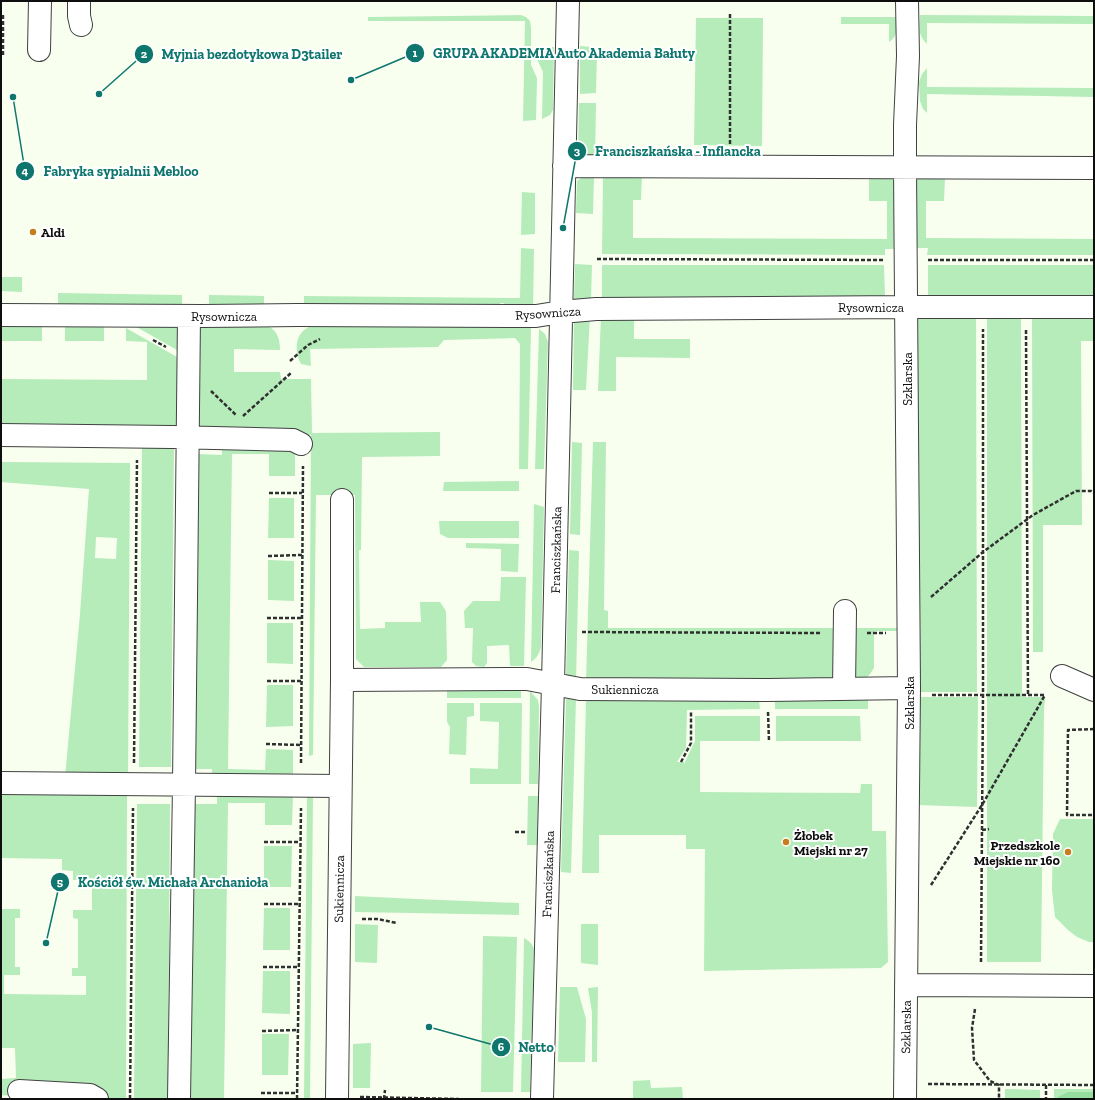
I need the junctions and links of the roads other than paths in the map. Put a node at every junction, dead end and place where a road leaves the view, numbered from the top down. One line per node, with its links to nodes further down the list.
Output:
1 (40, 1): 6 (street)
2 (79, 1): 5 (street)
3 (568, 1): 7 (street, Franciszkańska)
4 (907, 1): 8 (street, Szklarska)
5 (81, 25)
6 (39, 50)
7 (564, 166): 8 (street); 12 (street, Franciszkańska)
8 (905, 168): 9 (street); 10 (street, Szklarska)
9 (1094, 168)
10 (906, 307): 11 (street, Rysownicza); 12 (street, Rysownicza); 25 (street, Szklarska)
11 (1094, 307)
12 (561, 312): 14 (street, Rysownicza); 22 (street, Franciszkańska)
13 (1, 315): 14 (street, Rysownicza)
14 (189, 316): 16 (street)
15 (1, 435): 16 (street)
16 (188, 437): 17 (street); 27 (street)
17 (301, 444)
18 (342, 500): 21 (street, Sukiennicza)
19 (845, 611): 23 (street)
20 (1062, 676): 24 (street)
21 (342, 680): 22 (street, Sukiennicza); 28 (street, Sukiennicza)
22 (553, 684): 23 (street, Sukiennicza); 36 (street, Franciszkańska)
23 (844, 689): 25 (street, Sukiennicza)
24 (1094, 690)
25 (909, 692): 29 (street, Szklarska)
26 (1, 783): 27 (street)
27 (184, 785): 28 (street); 34 (street)
28 (340, 786): 35 (street, Sukiennicza)
29 (906, 985): 30 (street); 32 (street, Szklarska)
30 (1094, 986)
31 (19, 1091): 33 (street)
32 (905, 1092)
33 (97, 1099)
34 (178, 1099)
35 (337, 1099)
36 (542, 1099)

